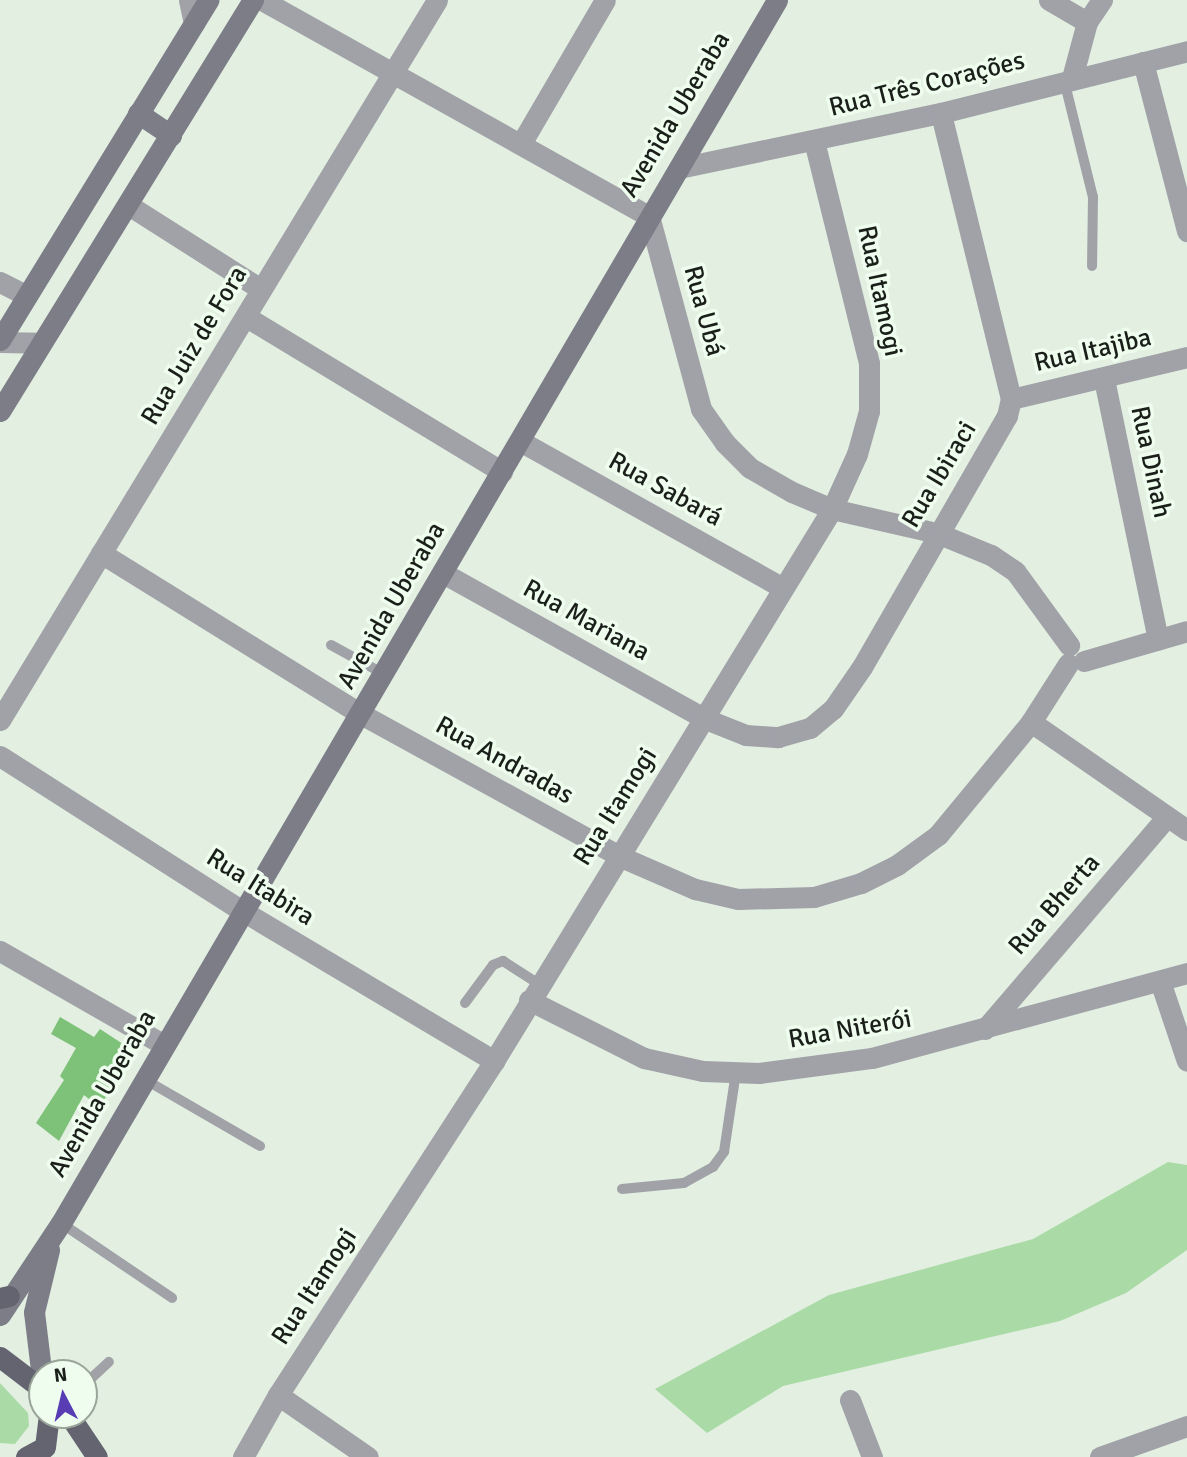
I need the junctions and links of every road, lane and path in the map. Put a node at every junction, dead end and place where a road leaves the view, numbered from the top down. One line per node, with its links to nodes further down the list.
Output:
1 (188, 0): 11 (street)
2 (208, 0): 11 (street)
3 (253, 0): 18 (street)
4 (262, 0): 14 (street)
5 (437, 0): 14 (street, Rua Juiz de Fora)
6 (606, 0): 20 (street)
7 (777, 0): 21 (street, Avenida Uberaba)
8 (1049, 0): 10 (street)
9 (1102, 0): 10 (street)
10 (1087, 22): 15 (street)
11 (194, 23): 16 (street)
12 (1187, 51): 13 (street, Rua Três Corações)
13 (1143, 62): 15 (street, Rua Três Corações); 24 (street)
14 (396, 72): 20 (street); 27 (street, Rua Juiz de Fora)
15 (1068, 79): 17 (street, Rua Três Corações); 25 (lane)
16 (138, 113): 18 (street); 28 (street)
17 (941, 113): 19 (street, Rua Três Corações); 34 (street)
18 (172, 135): 22 (street)
19 (814, 141): 21 (street, Rua Três Corações); 38 (street, Rua Itamogi)
20 (522, 142): 23 (street)
21 (679, 168): 23 (street, Avenida Uberaba)
22 (130, 206): 27 (street); 31 (street)
23 (649, 216): 36 (street, Avenida Uberaba); 38 (street, Rua Ubá)
24 (1187, 231)
25 (1092, 266)
26 (0, 282): 28 (street)
27 (261, 289): 29 (street, Rua Juiz de Fora)
28 (27, 296): 30 (street)
29 (248, 318): 37 (street); 40 (street, Rua Juiz de Fora)
30 (0, 341): 31 (street)
31 (39, 343): 35 (street)
32 (1187, 357): 33 (street, Rua Itajiba)
33 (1104, 379): 34 (street, Rua Itajiba); 44 (street, Rua Dinah)
34 (1011, 399): 39 (street, Rua Ibiraci)
35 (0, 411)
36 (520, 441): 37 (street, Avenida Uberaba); 42 (street, Rua Sabará)
37 (502, 472): 41 (street, Avenida Uberaba)
38 (832, 509): 39 (street, Rua Ubá); 42 (street, Rua Itamogi)
39 (937, 533): 46 (street, Rua Ubá); 49 (street, Rua Ibiraci)
40 (101, 553): 48 (street, Rua Andradas); 50 (street, Rua Juiz de Fora)
41 (443, 573): 47 (street, Avenida Uberaba); 49 (street, Rua Mariana)
42 (783, 588): 49 (street, Rua Itamogi)
43 (1187, 631): 44 (street)
44 (1158, 639): 46 (street)
45 (331, 645): 47 (lane)
46 (1074, 656): 51 (street, Rua Andradas)
47 (384, 674): 48 (street, Avenida Uberaba)
48 (361, 714): 55 (street, Rua Andradas); 56 (street, Avenida Uberaba)
49 (703, 718): 55 (street, Rua Itamogi)
50 (0, 720)
51 (1031, 722): 53 (street); 55 (street, Rua Andradas)
52 (0, 756): 56 (street, Rua Itabira)
53 (1167, 817): 54 (street); 62 (street, Rua Bherta)
54 (1187, 830)
55 (619, 856): 60 (street, Rua Itamogi)
56 (241, 910): 63 (street, Avenida Uberaba); 65 (street, Rua Itabira)
57 (0, 951): 63 (street)
58 (1187, 973): 59 (street, Rua Niterói)
59 (1160, 981): 62 (street, Rua Niterói); 64 (street)
60 (533, 992): 61 (lane); 65 (street, Rua Itamogi); 66 (street, Rua Niterói)
61 (465, 1003)
62 (985, 1029): 66 (street, Rua Niterói)
63 (164, 1045): 67 (street, Avenida Uberaba)
64 (1187, 1060)
65 (494, 1061): 78 (street, Rua Itamogi)
66 (736, 1072): 69 (lane)
67 (144, 1079): 68 (lane); 70 (street, Avenida Uberaba)
68 (260, 1146)
69 (622, 1189)
70 (56, 1230): 71 (lane); 72 (street, Avenida Uberaba); 74 (street, Avenida Uberaba)
71 (172, 1298)
72 (3, 1303)
73 (0, 1357): 77 (main road)
74 (40, 1359)
75 (108, 1362): 76 (lane)
76 (98, 1372)
77 (28, 1378)
78 (278, 1395): 85 (street, Rua Itamogi); 86 (street)
79 (850, 1400): 87 (street)
80 (1187, 1426): 88 (street)
81 (47, 1429): 83 (main road)
82 (78, 1429): 84 (main road)
83 (26, 1457)
84 (97, 1457)
85 (243, 1457)
86 (368, 1457)
87 (872, 1457)
88 (1100, 1457)

